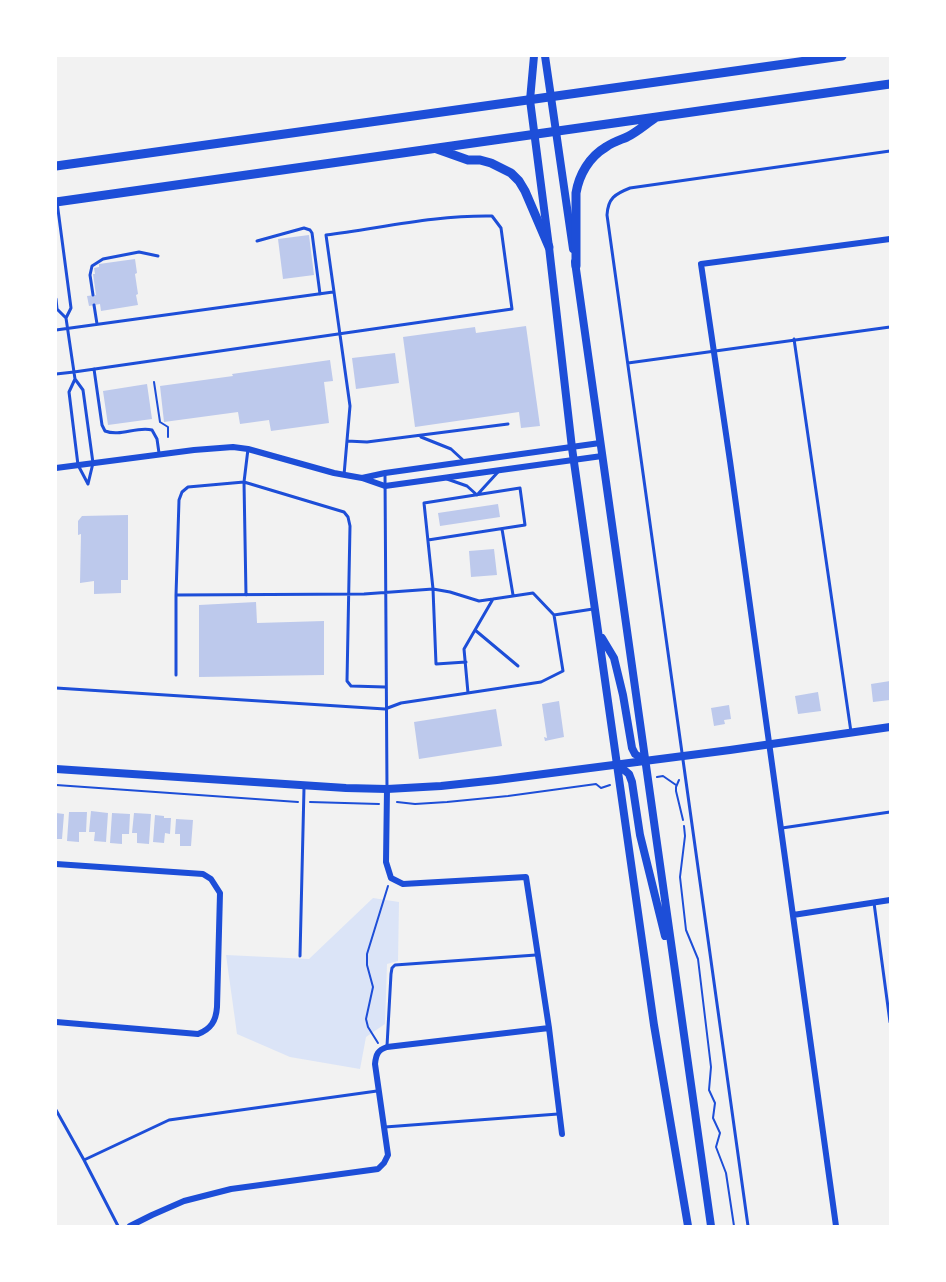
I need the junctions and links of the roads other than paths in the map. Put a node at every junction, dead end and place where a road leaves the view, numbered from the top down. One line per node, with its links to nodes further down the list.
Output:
1 (534, 56): 6 (street)
2 (545, 56): 5 (street)
3 (842, 56): 5 (main road)
4 (891, 84): 7 (main road)
5 (551, 97): 6 (main road); 8 (main road)
6 (530, 100): 9 (main road); 12 (main road)
7 (657, 117): 8 (main road); 18 (main road)
8 (556, 131): 9 (main road); 18 (main road)
9 (534, 134): 10 (main road); 16 (main road)
10 (435, 148): 13 (main road); 16 (main road)
11 (891, 151): 32 (lane)
12 (56, 166)
13 (56, 201): 24 (lane)
14 (891, 239): 31 (street)
15 (257, 241): 20 (lane)
16 (549, 247): 41 (main road)
17 (158, 256): 21 (lane)
18 (576, 266): 40 (main road)
19 (333, 292): 20 (lane); 29 (lane); 29 (lane)
20 (321, 294): 25 (lane)
21 (93, 295)
22 (56, 299): 24 (lane)
23 (94, 305): 25 (lane)
24 (66, 318): 27 (lane)
25 (97, 324): 27 (lane)
26 (891, 327): 30 (lane)
27 (67, 328): 28 (lane); 34 (lane)
28 (56, 330)
29 (339, 333): 33 (lane); 39 (lane)
30 (794, 339): 31 (lane); 79 (lane)
31 (714, 350): 32 (lane); 80 (street)
32 (628, 363): 81 (lane)
33 (94, 369): 34 (lane); 43 (lane)
34 (74, 372): 35 (lane); 36 (lane)
35 (56, 374)
36 (75, 379): 47 (lane); 48 (lane)
37 (508, 424): 38 (lane)
38 (419, 436): 39 (lane); 46 (lane)
39 (347, 441): 52 (lane)
40 (600, 443): 41 (street); 44 (main road)
41 (572, 448): 45 (main road); 46 (street)
42 (248, 449): 43 (street); 52 (street); 55 (lane)
43 (159, 454): 47 (street)
44 (602, 456): 45 (street); 82 (main road)
45 (574, 460): 50 (street); 67 (main road)
46 (465, 462): 51 (street)
47 (93, 463): 48 (street); 48 (lane)
48 (78, 465): 49 (street)
49 (56, 468)
50 (500, 470): 54 (street); 57 (lane)
51 (385, 473): 53 (street); 56 (lane)
52 (344, 475): 53 (street)
53 (362, 478): 56 (street)
54 (443, 478): 56 (street); 57 (lane)
55 (244, 482): 62 (lane); 63 (lane); 64 (lane)
56 (385, 486): 61 (lane)
57 (477, 495): 58 (lane); 59 (lane)
58 (502, 529): 59 (lane); 65 (lane)
59 (428, 540): 60 (lane)
60 (433, 590): 61 (lane); 66 (lane); 71 (lane)
61 (385, 593): 62 (lane); 74 (lane)
62 (349, 594): 64 (lane); 74 (lane)
63 (176, 595): 64 (lane); 73 (lane)
64 (246, 595)
65 (513, 595): 66 (lane); 68 (lane)
66 (494, 598): 69 (lane)
67 (595, 608): 68 (lane); 70 (main road)
68 (554, 615): 76 (lane)
69 (475, 630): 71 (lane); 72 (lane)
70 (599, 634): 82 (main road); 83 (main road)
71 (466, 662): 76 (lane)
72 (518, 666)
73 (176, 675)
74 (385, 687): 77 (lane)
75 (56, 688): 77 (lane)
76 (468, 693): 77 (lane)
77 (385, 709): 86 (lane)
78 (891, 727): 79 (street)
79 (851, 732): 80 (street)
80 (769, 744): 81 (street); 88 (street)
81 (683, 756): 82 (street); 110 (lane)
82 (646, 760): 83 (street); 95 (main road)
83 (617, 764): 86 (street); 95 (main road); 108 (main road)
84 (56, 770): 85 (street)
85 (304, 786): 86 (street); 94 (lane)
86 (387, 789): 93 (street)
87 (891, 812): 88 (lane)
88 (781, 828): 92 (street)
89 (56, 864): 96 (street)
90 (891, 900): 91 (street)
91 (874, 903): 92 (street); 97 (lane)
92 (793, 915): 111 (street)
93 (538, 954): 98 (street); 99 (lane)
94 (300, 956)
95 (676, 980): 109 (main road)
96 (56, 1022)
97 (891, 1022)
98 (549, 1029): 99 (street); 102 (street)
99 (384, 1048): 100 (street)
100 (379, 1091): 103 (street); 105 (lane)
101 (56, 1110): 105 (lane)
102 (560, 1114): 103 (lane); 104 (street)
103 (384, 1127): 107 (street)
104 (562, 1134)
105 (84, 1160): 106 (lane)
106 (118, 1227)
107 (130, 1227)
108 (688, 1227)
109 (711, 1227)
110 (748, 1227)
111 (837, 1227)

